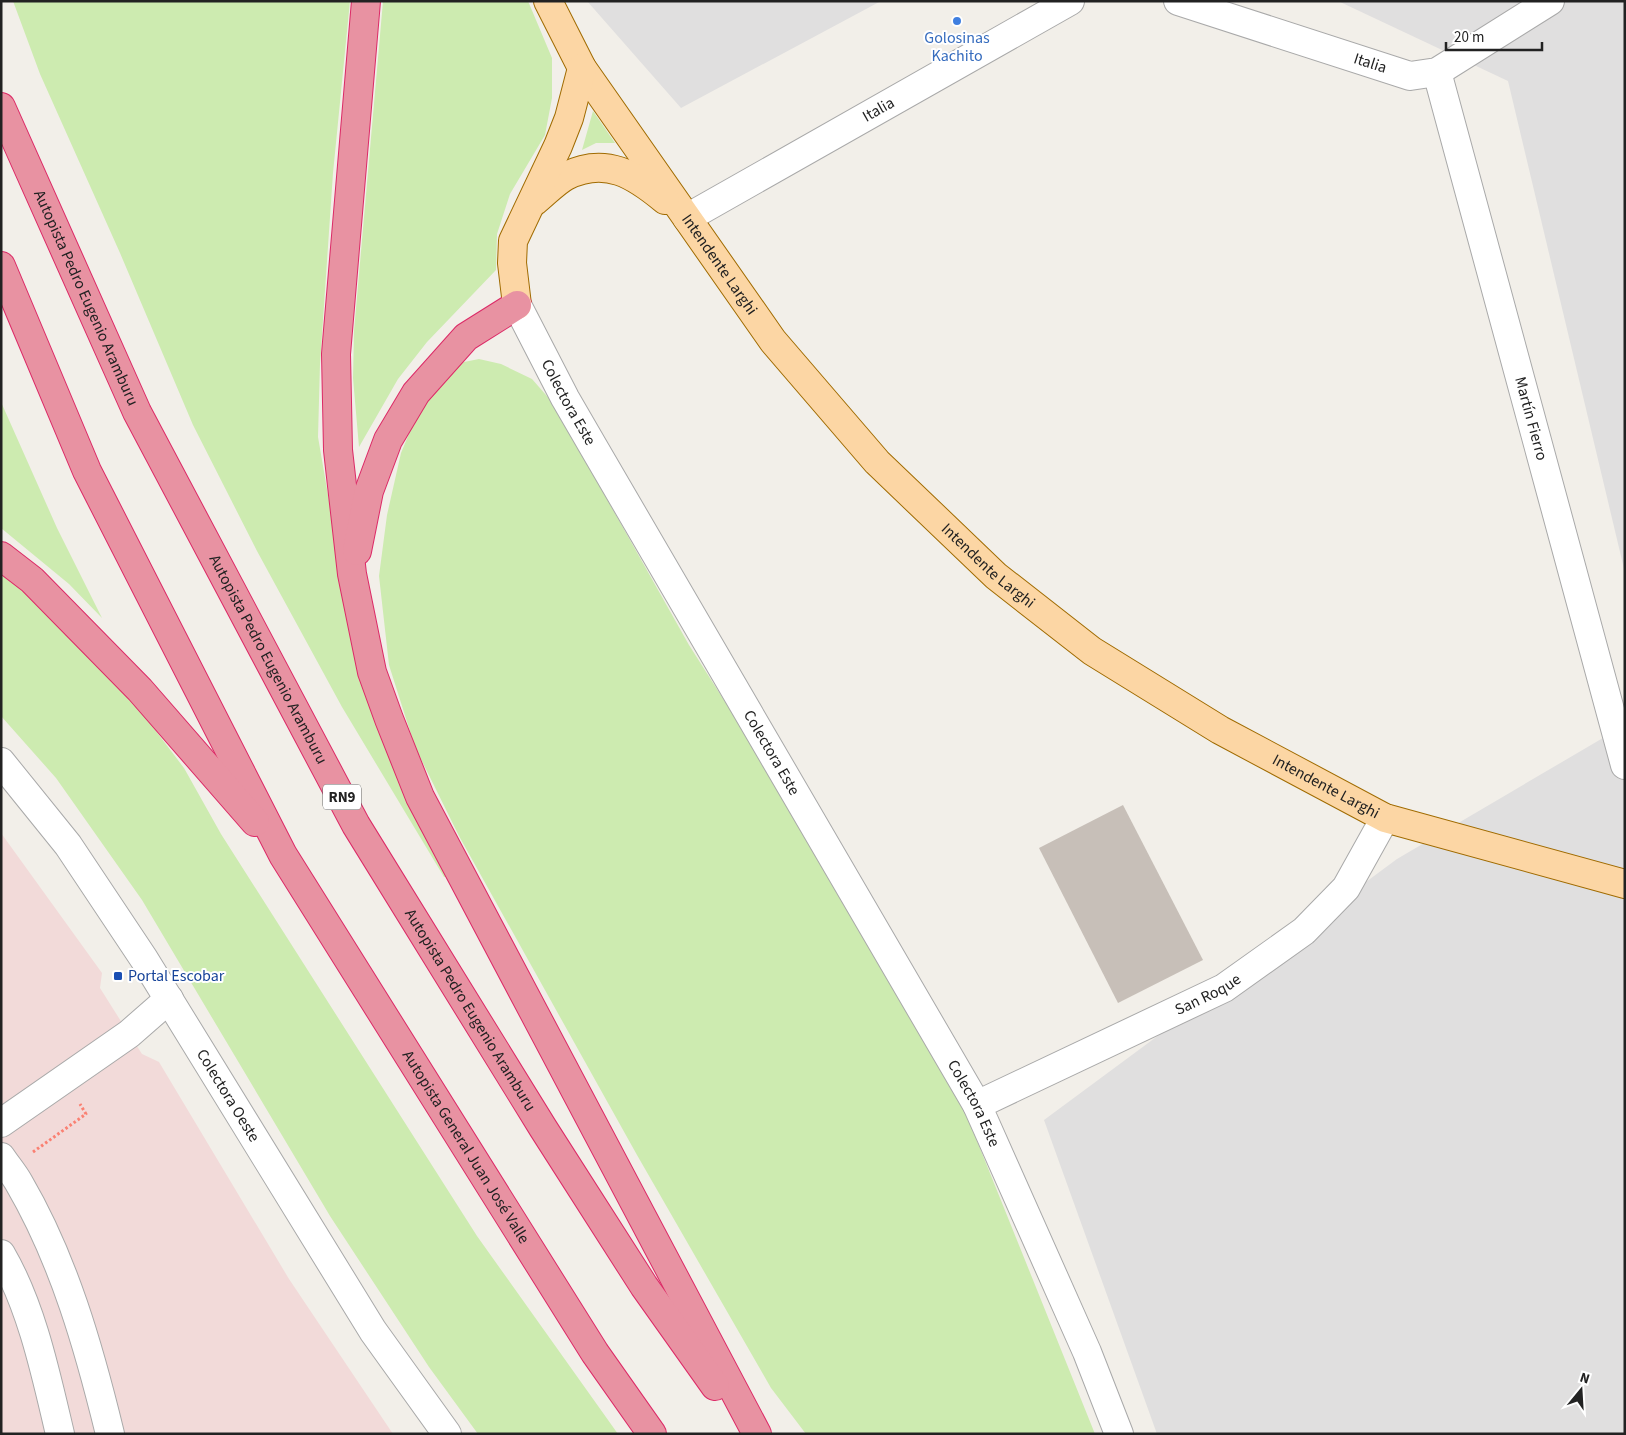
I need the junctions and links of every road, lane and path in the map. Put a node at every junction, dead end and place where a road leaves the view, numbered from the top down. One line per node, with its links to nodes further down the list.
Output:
1 (366, 1): 14 (highway)
2 (548, 1): 6 (main road, Intendente Larghi)
3 (1070, 1): 10 (street, Italia)
4 (1178, 1): 7 (street, Italia)
5 (1550, 1): 7 (street, Italia)
6 (582, 68): 9 (main road, Colectora Este); 10 (main road, Intendente Larghi)
7 (1437, 72): 16 (street, Martín Fierro)
8 (1, 107): 29 (highway, Autopista Pedro Eugenio Aramburu / RN9)
9 (530, 205): 10 (main road); 12 (main road, Colectora Este)
10 (687, 218): 17 (main road, Intendente Larghi)
11 (1, 266): 18 (highway)
12 (517, 305): 14 (highway); 21 (street, Colectora Este)
13 (1, 556): 18 (highway)
14 (352, 574): 30 (highway)
15 (1, 762): 20 (street, Colectora Oeste)
16 (1625, 765)
17 (1385, 818): 19 (main road, Intendente Larghi); 21 (street, San Roque)
18 (283, 855): 28 (highway, Autopista General Juan José Valle)
19 (1625, 884)
20 (169, 999): 22 (street); 27 (street, Colectora Oeste)
21 (977, 1105): 31 (street, Colectora Este)
22 (1, 1123)
23 (1, 1158): 26 (street)
24 (1, 1254): 25 (street)
25 (60, 1434)
26 (110, 1434)
27 (447, 1434)
28 (652, 1434)
29 (750, 1434)
30 (757, 1434)
31 (1119, 1434)

